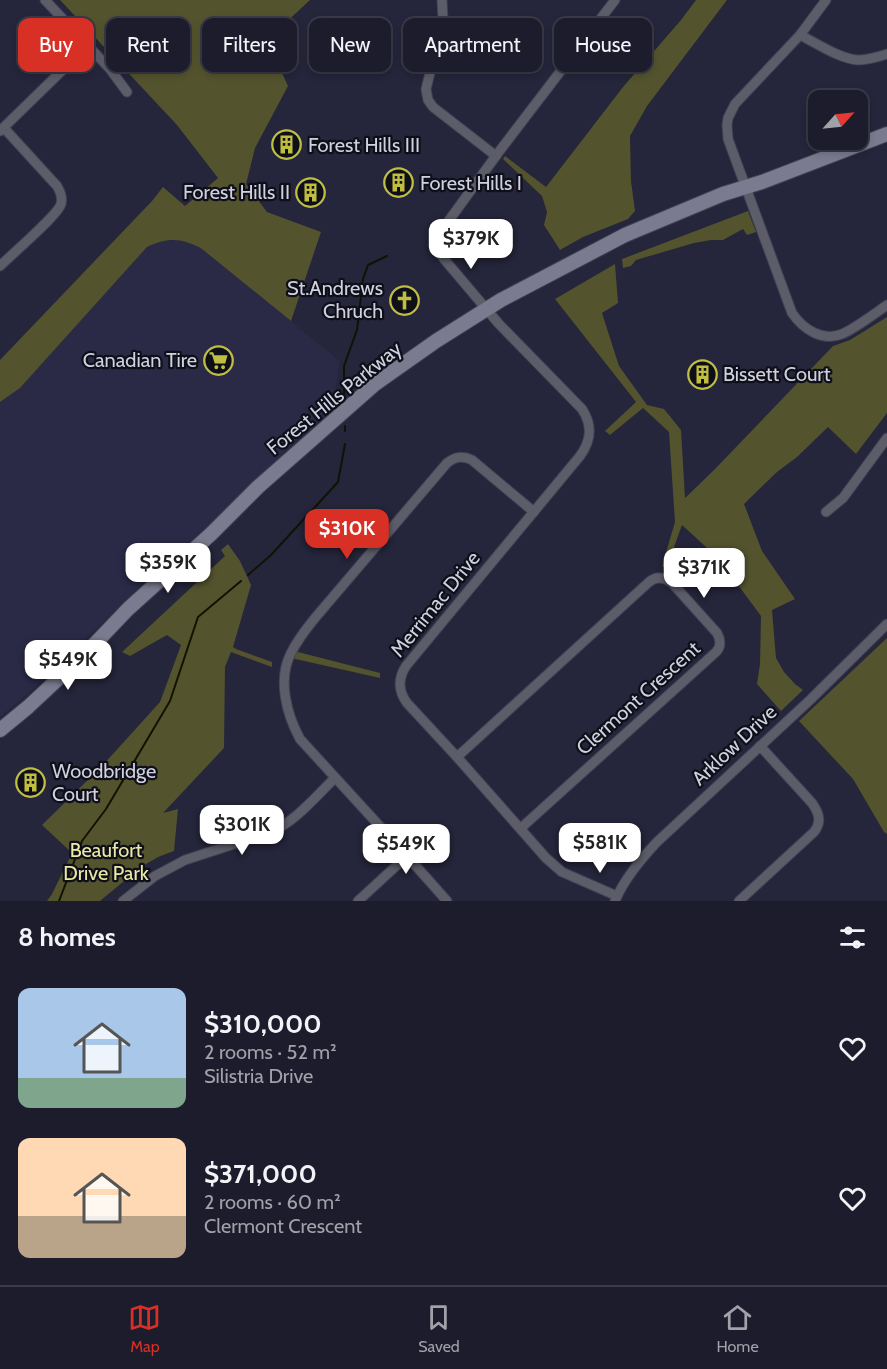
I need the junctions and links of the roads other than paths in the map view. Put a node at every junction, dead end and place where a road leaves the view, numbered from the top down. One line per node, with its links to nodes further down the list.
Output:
1 (45, 0): 5 (street)
2 (442, 0): 13 (street)
3 (615, 0): 13 (street)
4 (826, 0): 6 (street)
5 (62, 18)
6 (800, 35): 8 (street); 14 (street)
7 (94, 51): 10 (street)
8 (887, 54)
9 (61, 72): 11 (street)
10 (127, 92)
11 (2, 130): 15 (street)
12 (887, 134): 14 (main road, Forest Hills Parkway)
13 (496, 156): 17 (street)
14 (746, 186): 16 (street); 17 (main road, Forest Hills Parkway)
15 (0, 266)
16 (887, 305)
17 (486, 309): 19 (street, Merrimac Drive); 22 (main road, Forest Hills Parkway)
18 (887, 438): 20 (street)
19 (534, 512): 24 (street, Merrimac Drive); 25 (street)
20 (826, 512)
21 (887, 624): 23 (street, Arklow Drive)
22 (0, 730)
23 (760, 746): 28 (street, Arklow Drive); 32 (street)
24 (457, 757): 26 (street, Merrimac Drive); 26 (street, Clermont Crescent)
25 (335, 778): 27 (street); 29 (street)
26 (521, 828): 28 (street, Merrimac Drive)
27 (406, 856): 30 (street); 31 (street)
28 (616, 898)
29 (123, 901)
30 (358, 901)
31 (447, 901)
32 (739, 901)

